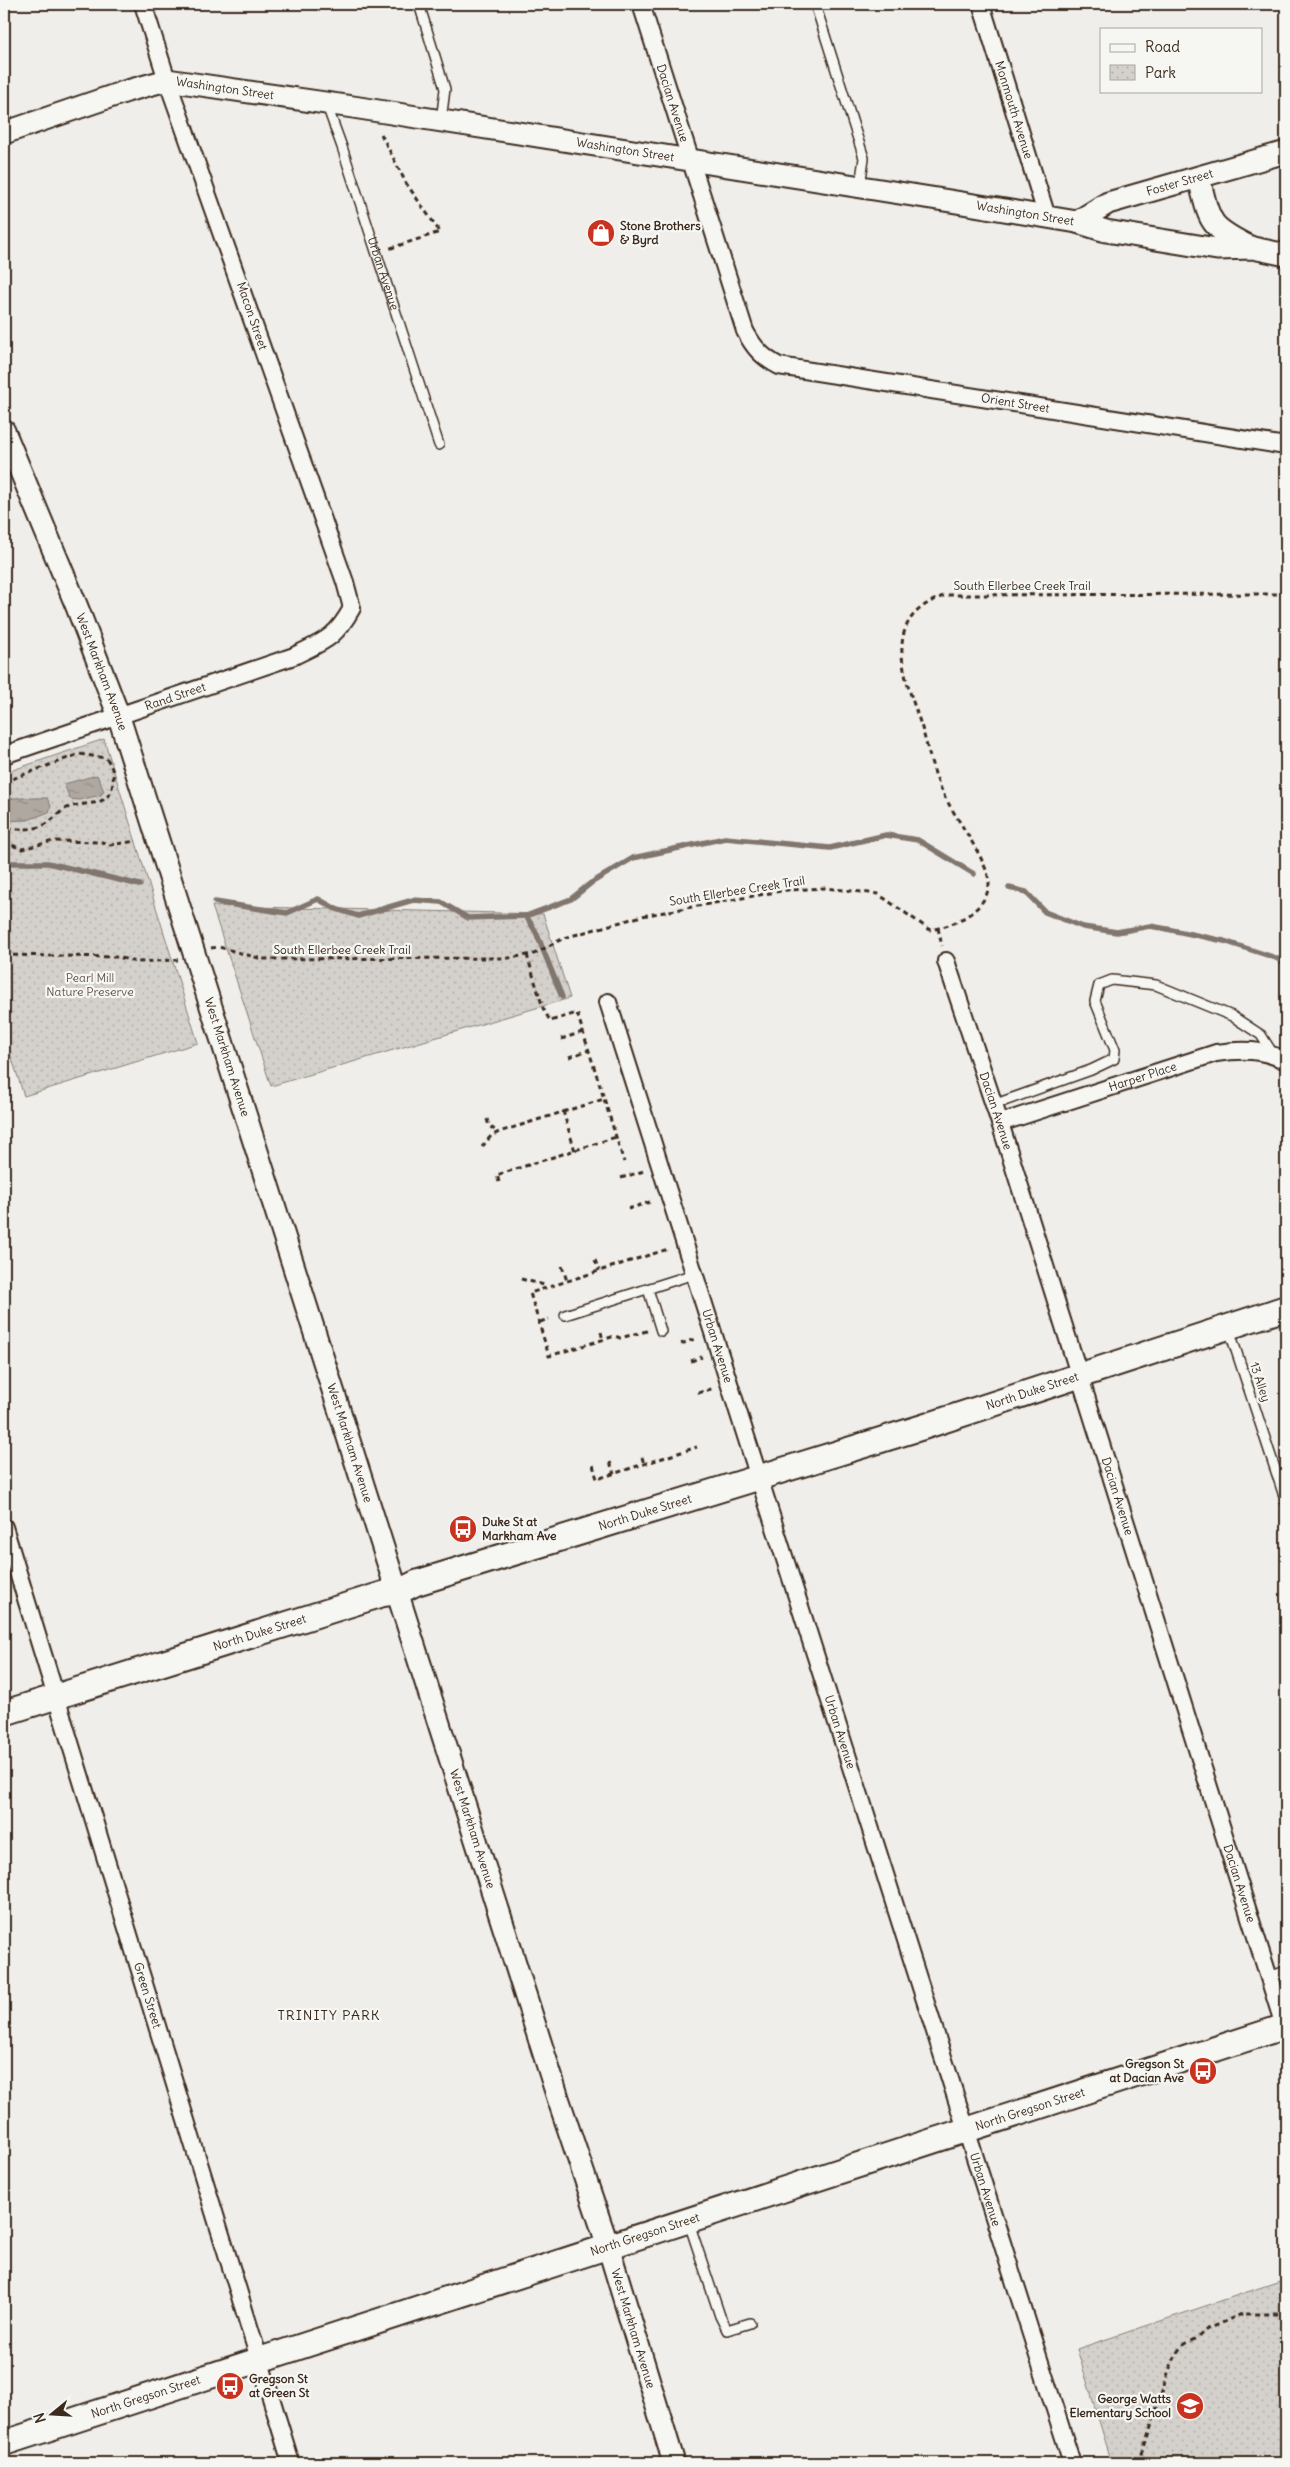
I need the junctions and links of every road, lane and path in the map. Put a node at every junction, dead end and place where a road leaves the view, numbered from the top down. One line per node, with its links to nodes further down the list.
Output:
1 (143, 4): 6 (street, Macon Street)
2 (419, 4): 8 (lane)
3 (641, 4): 12 (street, Dacian Avenue)
4 (815, 4): 14 (lane)
5 (981, 4): 15 (street, Monmouth Avenue)
6 (167, 80): 7 (street, Washington Street); 9 (street, Washington Street); 25 (street, Macon Street)
7 (326, 103): 8 (street, Washington Street); 22 (lane, Urban Avenue)
8 (441, 121): 12 (street, Washington Street)
9 (4, 133)
10 (381, 134): 18 (path)
11 (1286, 152): 13 (street, Foster Street)
12 (690, 161): 14 (street, Washington Street); 20 (street, Dacian Avenue)
13 (1199, 178): 16 (street, Foster Street); 17 (street, Washington Street)
14 (860, 187): 15 (street, Washington Street)
15 (1047, 217): 16 (street, Washington Street)
16 (1077, 222): 17 (street, Washington Street)
17 (1253, 248): 19 (street, Washington Street)
18 (388, 249)
19 (1286, 255)
20 (752, 344): 23 (street, Orient Street)
21 (4, 431): 26 (street, West Markham Avenue)
22 (439, 445)
23 (1286, 446)
24 (1286, 594): 33 (path, South Ellerbee Creek Trail)
25 (341, 628): 26 (street, Rand Street)
26 (118, 714): 27 (street, Rand Street); 91 (street, West Markham Avenue)
27 (4, 755)
28 (4, 782): 29 (path)
29 (4, 828)
30 (4, 842): 31 (path)
31 (136, 842)
32 (214, 947): 33 (path, South Ellerbee Creek Trail)
33 (527, 955): 38 (path)
34 (4, 956): 35 (path)
35 (187, 957)
36 (946, 961): 44 (street, Dacian Avenue)
37 (608, 1002): 62 (street, Urban Avenue)
38 (583, 1032): 39 (path); 40 (path)
39 (561, 1039)
40 (589, 1050): 41 (path); 43 (path)
41 (569, 1057)
42 (1280, 1059): 44 (lane); 47 (street, Harper Place)
43 (604, 1099): 45 (path); 49 (path)
44 (993, 1105): 47 (street, Dacian Avenue)
45 (562, 1111): 48 (path); 51 (path)
46 (487, 1119): 48 (path)
47 (1000, 1123): 79 (street, Dacian Avenue)
48 (499, 1132): 50 (path)
49 (616, 1137): 51 (path); 52 (path)
50 (482, 1147)
51 (575, 1150): 55 (path)
52 (624, 1162)
53 (648, 1169): 54 (path)
54 (621, 1178)
55 (499, 1182)
56 (658, 1200): 57 (path)
57 (628, 1209)
58 (673, 1247): 61 (path)
59 (595, 1260): 61 (path)
60 (562, 1266): 64 (path)
61 (599, 1271): 64 (path)
62 (694, 1274): 66 (lane); 88 (street, Urban Avenue)
63 (521, 1279): 65 (path)
64 (567, 1281): 65 (path)
65 (545, 1288): 70 (path)
66 (648, 1289): 68 (lane); 72 (lane)
67 (1286, 1308): 71 (main road, North Duke Street)
68 (565, 1315)
69 (549, 1319): 70 (path)
70 (540, 1322): 75 (path)
71 (1228, 1327): 79 (main road, North Duke Street); 89 (lane, 13 Alley)
72 (656, 1330): 75 (path)
73 (601, 1332): 75 (path)
74 (702, 1336): 76 (path)
75 (603, 1340)
76 (681, 1344)
77 (708, 1355): 78 (path)
78 (691, 1361)
79 (1080, 1376): 88 (main road, North Duke Street); 95 (street, Dacian Avenue)
80 (718, 1386): 81 (path)
81 (698, 1392)
82 (697, 1447): 85 (path)
83 (642, 1457): 85 (path)
84 (610, 1462): 87 (path)
85 (644, 1464): 87 (path)
86 (592, 1465): 87 (path)
87 (614, 1474)
88 (758, 1476): 91 (main road, North Duke Street); 97 (street, Urban Avenue)
89 (1286, 1502)
90 (4, 1527): 92 (street, Green Street)
91 (398, 1592): 92 (main road, North Duke Street); 99 (street, West Markham Avenue)
92 (57, 1696): 93 (main road, North Duke Street); 102 (street, Green Street)
93 (4, 1713)
94 (1286, 1971): 95 (lane)
95 (1269, 1977): 96 (street, Dacian Avenue)
96 (1286, 2028): 97 (main road, North Gregson Street)
97 (967, 2130): 98 (main road, North Gregson Street); 106 (street, Urban Avenue)
98 (688, 2220): 99 (main road, North Gregson Street); 101 (lane)
99 (608, 2246): 102 (main road, North Gregson Street); 105 (street, West Markham Avenue)
100 (1286, 2314): 107 (path)
101 (750, 2323)
102 (260, 2360): 103 (main road, North Gregson Street); 104 (street, Green Street)
103 (4, 2444)
104 (291, 2463)
105 (674, 2463)
106 (1072, 2463)
107 (1139, 2463)

